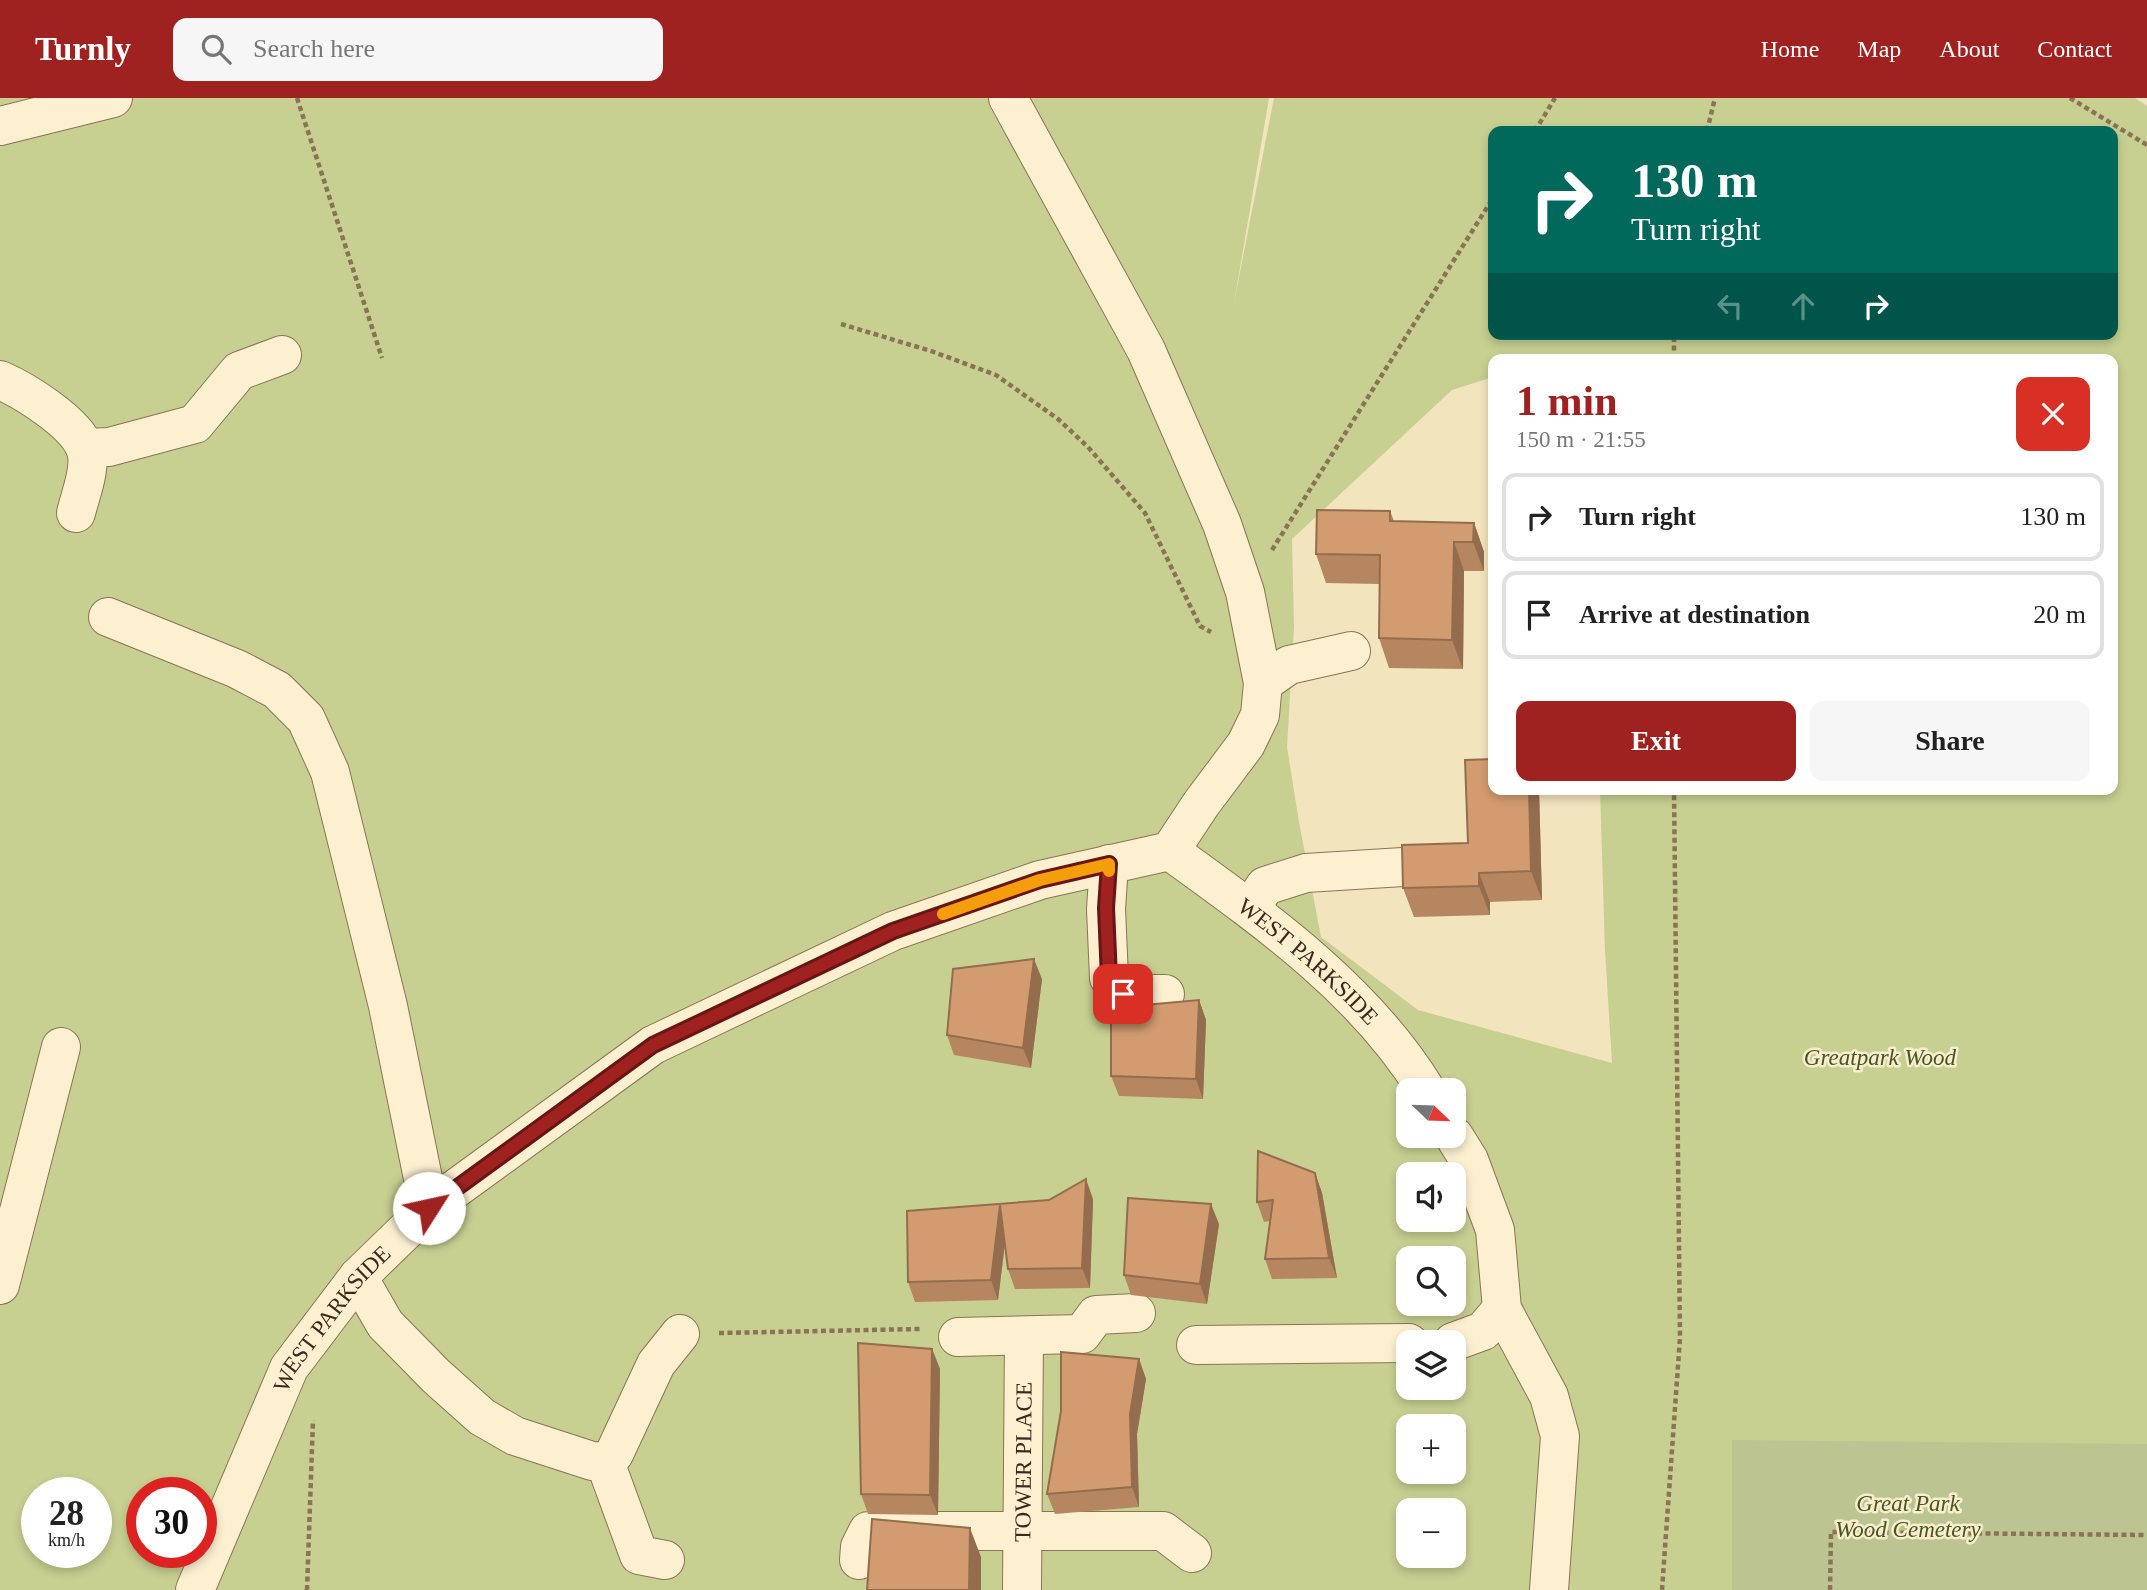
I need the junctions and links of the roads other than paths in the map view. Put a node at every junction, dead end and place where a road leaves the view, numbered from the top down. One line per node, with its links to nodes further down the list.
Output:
1 (113, 98): 3 (street)
2 (1008, 98): 10 (street)
3 (0, 126)
4 (282, 355): 6 (street)
5 (0, 380): 6 (street)
6 (86, 448): 7 (street)
7 (76, 513)
8 (107, 617): 19 (street)
9 (1351, 651): 10 (street)
10 (1263, 683): 11 (street)
11 (1170, 851): 12 (street, WEST PARKSIDE); 14 (street, WEST PARKSIDE)
12 (1109, 864): 15 (street); 19 (street, WEST PARKSIDE)
13 (1419, 866): 14 (street)
14 (1250, 909): 17 (street, WEST PARKSIDE)
15 (1165, 995)
16 (61, 1047): 21 (street)
17 (1419, 1078)
18 (1462, 1148): 22 (street)
19 (429, 1208): 20 (street, WEST PARKSIDE)
20 (358, 1277): 30 (street); 35 (street, WEST PARKSIDE)
21 (0, 1284)
22 (1502, 1309): 27 (street); 37 (street)
23 (1136, 1313): 25 (street)
24 (680, 1334): 30 (street)
25 (1024, 1336): 26 (street); 31 (street, TOWER PLACE)
26 (957, 1337)
27 (1466, 1337)
28 (1396, 1343): 29 (street)
29 (1196, 1345)
30 (605, 1462): 33 (street)
31 (1023, 1529): 32 (street); 34 (street); 36 (street, TOWER PLACE)
32 (1192, 1553)
33 (665, 1560)
34 (859, 1560)
35 (195, 1590)
36 (1022, 1590)
37 (1549, 1590)

